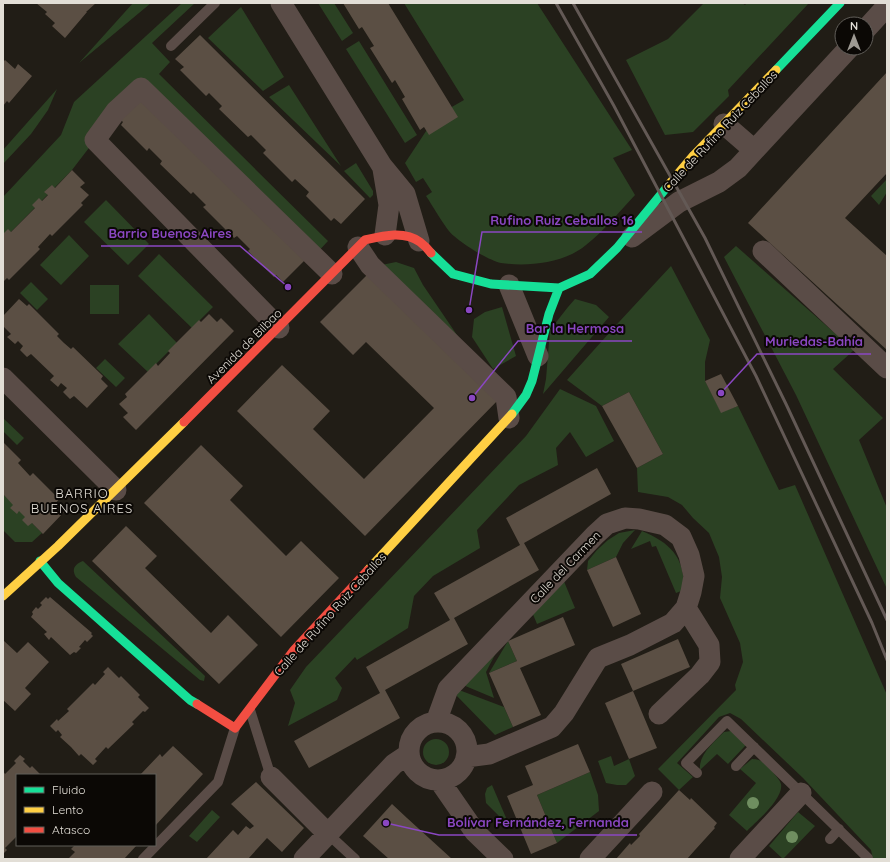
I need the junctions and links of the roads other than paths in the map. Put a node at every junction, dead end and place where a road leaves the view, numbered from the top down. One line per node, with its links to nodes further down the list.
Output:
1 (215, 3): 6 (lane)
2 (282, 3): 10 (street)
3 (840, 3): 8 (street, Calle de Rufino Ruiz Ceballos)
4 (887, 6): 5 (street)
5 (874, 20)
6 (171, 46)
7 (841, 56): 9 (street, Calle de Rufino Ruiz Ceballos)
8 (724, 124): 9 (street); 14 (street, Calle de Rufino Ruiz Ceballos)
9 (754, 150): 14 (street, Calle de Rufino Ruiz Ceballos)
10 (382, 166): 11 (street); 12 (street)
11 (385, 235): 12 (street, Avenida de Bilbao); 13 (street, Avenida de Bilbao)
12 (419, 241): 17 (street, Avenida de Bilbao)
13 (358, 247): 16 (street, Avenida de Bilbao); 23 (street)
14 (617, 248): 18 (street, Avenida de Bilbao)
15 (763, 252): 21 (street)
16 (332, 274): 19 (street, Avenida de Bilbao); 19 (street)
17 (509, 285): 18 (street, Avenida de Bilbao); 20 (street)
18 (559, 288): 20 (street, Calle de Rufino Ruiz Ceballos)
19 (279, 328): 24 (street, Avenida de Bilbao)
20 (538, 356): 23 (street, Calle de Rufino Ruiz Ceballos)
21 (887, 368)
22 (3, 378): 24 (street)
23 (509, 418): 28 (street, Calle de Rufino Ruiz Ceballos)
24 (116, 490): 25 (street, Avenida de Bilbao)
25 (40, 561): 26 (street, Avenida de Bilbao); 31 (street)
26 (3, 596)
27 (686, 608): 29 (street); 30 (street, Calle del Carmen); 34 (street, Calle del Carmen)
28 (250, 709): 31 (street, Calle de Rufino Ruiz Ceballos); 37 (lane)
29 (659, 714)
30 (436, 722): 33 (street); 34 (street)
31 (235, 728): 44 (lane)
32 (754, 747): 35 (lane); 36 (lane); 40 (lane)
33 (409, 754): 38 (street); 42 (street)
34 (466, 757): 38 (street)
35 (736, 766)
36 (697, 773)
37 (271, 776): 42 (street)
38 (439, 780): 49 (street)
39 (652, 792): 50 (street)
40 (801, 793): 41 (lane); 51 (street)
41 (839, 829): 43 (lane); 52 (lane)
42 (328, 834): 47 (street); 48 (lane)
43 (830, 839)
44 (156, 846)
45 (156, 846): 46 (lane)
46 (143, 859)
47 (304, 859)
48 (355, 859)
49 (503, 859)
50 (590, 859)
51 (740, 859)
52 (867, 859)

